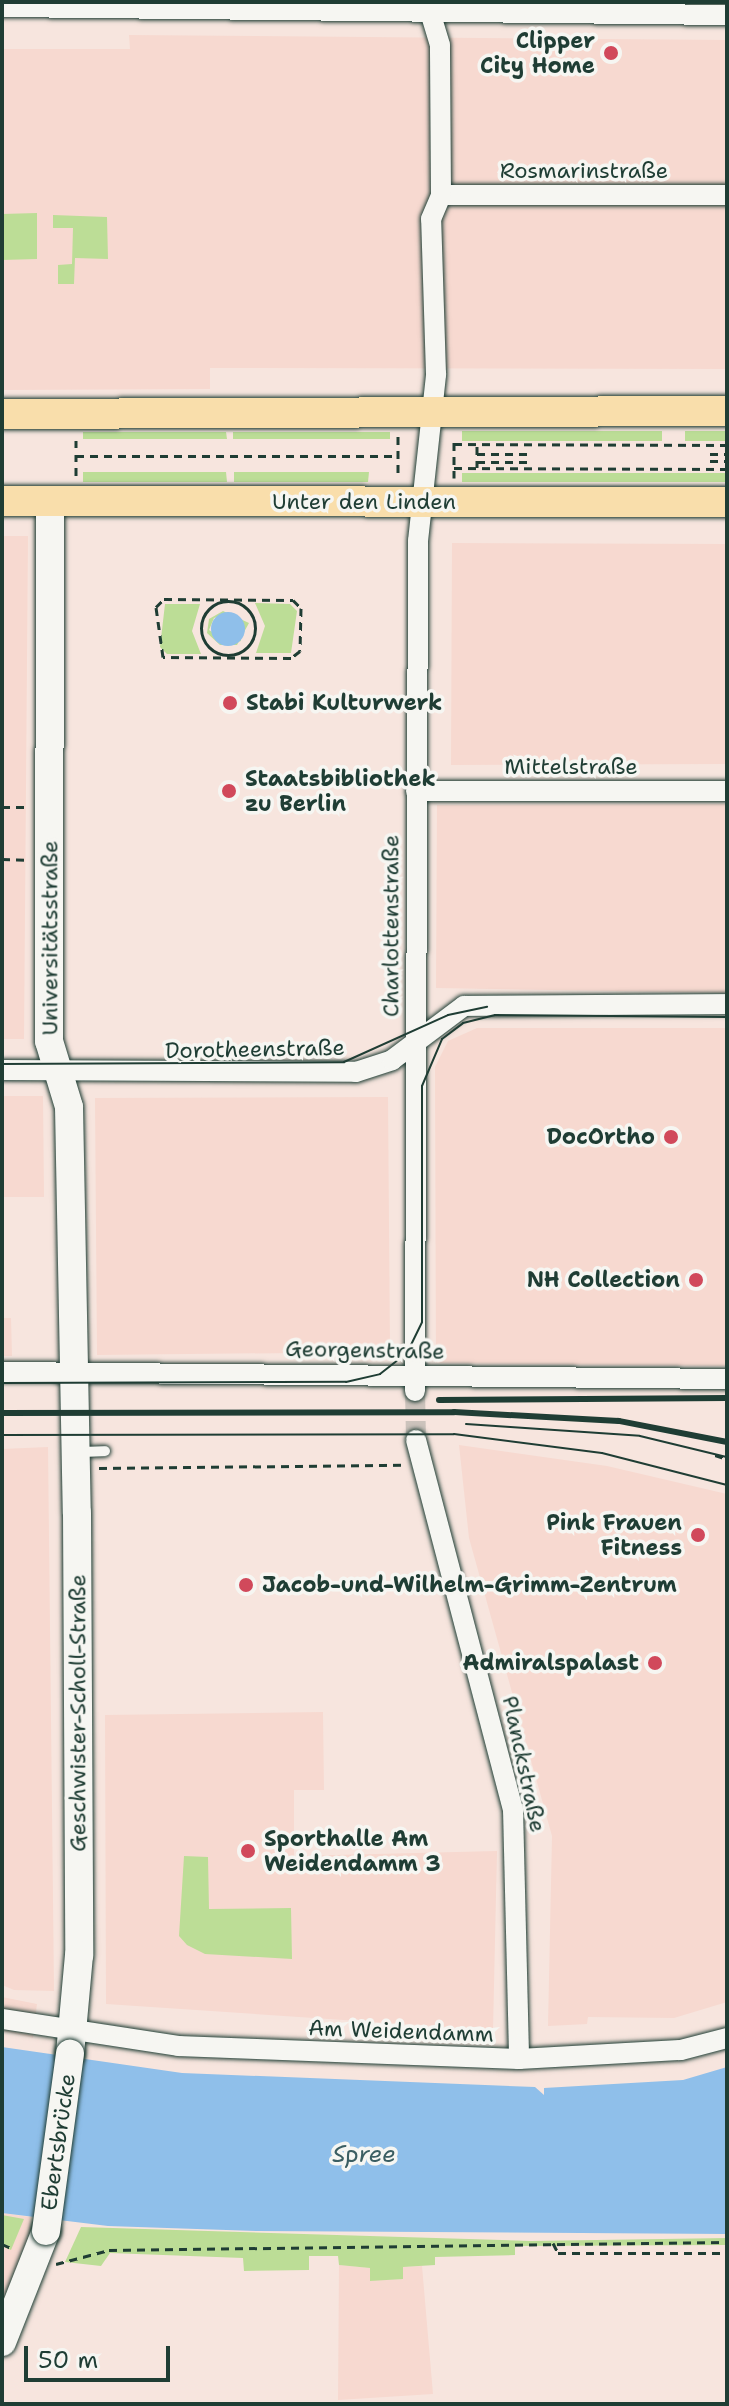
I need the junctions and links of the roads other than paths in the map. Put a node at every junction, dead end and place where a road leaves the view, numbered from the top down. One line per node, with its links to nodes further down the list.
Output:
1 (43, 6): 2 (street); 3 (street)
2 (429, 7): 4 (street); 5 (street, Charlottenstraße)
3 (5, 11)
4 (727, 15)
5 (441, 195): 6 (street, Rosmarinstraße); 7 (street, Charlottenstraße)
6 (727, 195)
7 (430, 411): 8 (main road); 9 (main road); 13 (street, Charlottenstraße)
8 (727, 411)
9 (2, 414)
10 (2, 501): 11 (main road, Unter den Linden)
11 (50, 501): 13 (main road, Unter den Linden); 19 (street, Universitätsstraße)
12 (727, 502): 13 (main road, Unter den Linden)
13 (423, 503): 14 (street, Charlottenstraße)
14 (416, 791): 15 (street, Mittelstraße); 17 (street, Charlottenstraße)
15 (727, 791)
16 (727, 1004): 17 (street, Dorotheenstraße)
17 (416, 1039): 19 (street, Dorotheenstraße); 23 (street)
18 (2, 1070): 19 (street, Dorotheenstraße)
19 (59, 1072): 21 (street, Universitätsstraße)
20 (2, 1372): 21 (street, Georgenstraße)
21 (73, 1372): 23 (street, Georgenstraße); 26 (street, Geschwister-Scholl-Straße)
22 (727, 1379): 23 (street, Georgenstraße)
23 (415, 1383)
24 (416, 1440): 30 (street, Planckstraße)
25 (105, 1451): 26 (lane)
26 (87, 1460): 29 (street, Geschwister-Scholl-Straße)
27 (2, 2019): 29 (street, Am Weidendamm)
28 (727, 2038): 30 (street, Am Weidendamm)
29 (72, 2043): 30 (street, Am Weidendamm); 31 (street, Ebertsbrücke, bridge)
30 (519, 2059)
31 (2, 2342)

